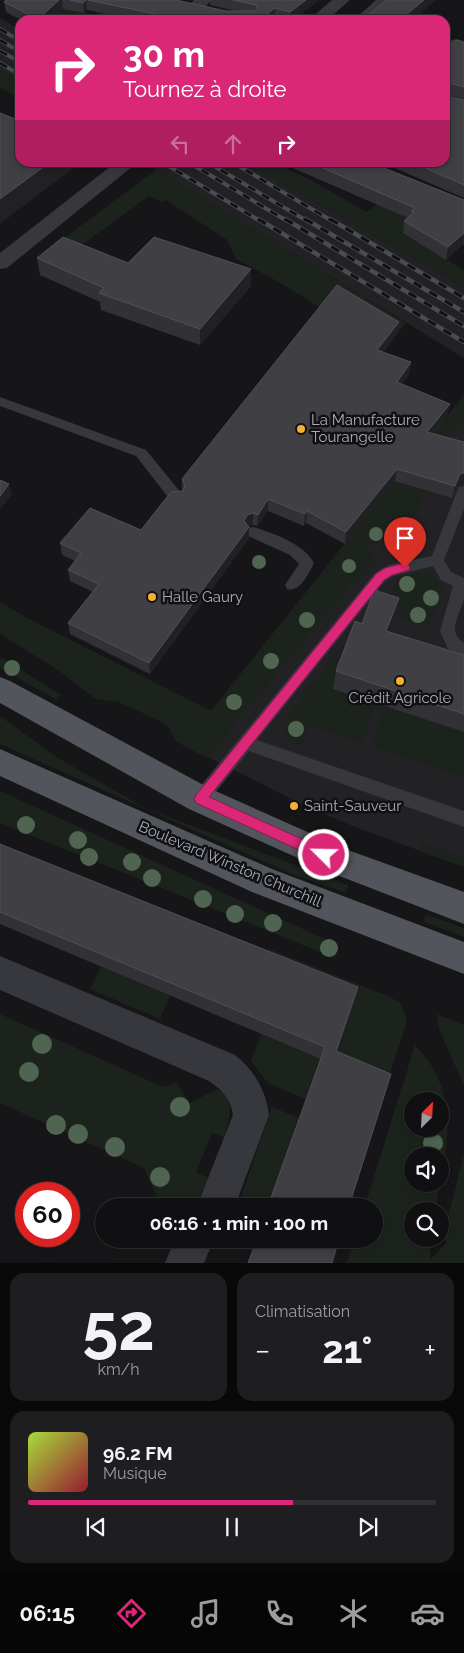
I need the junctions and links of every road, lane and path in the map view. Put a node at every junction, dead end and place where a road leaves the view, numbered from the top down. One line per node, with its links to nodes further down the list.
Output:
1 (342, 0): 5 (street)
2 (386, 0): 6 (street)
3 (176, 4): 4 (street)
4 (203, 7)
5 (324, 15)
6 (368, 15)
7 (450, 46): 8 (street)
8 (464, 46)
9 (123, 167): 10 (street)
10 (0, 263)
11 (0, 401): 13 (lane)
12 (464, 491): 15 (lane)
13 (177, 498)
14 (254, 532): 16 (lane)
15 (437, 560): 17 (lane); 20 (lane)
16 (292, 585)
17 (463, 585): 18 (lane)
18 (464, 650)
19 (0, 688): 22 (main road)
20 (246, 743): 22 (lane); 23 (lane)
21 (0, 762): 25 (main road, Boulevard Winston Churchill)
22 (200, 799): 24 (main road)
23 (464, 819)
24 (464, 908)
25 (464, 958)
26 (0, 973): 27 (street)
27 (219, 1198)
28 (192, 1248): 29 (street)
29 (184, 1263)

